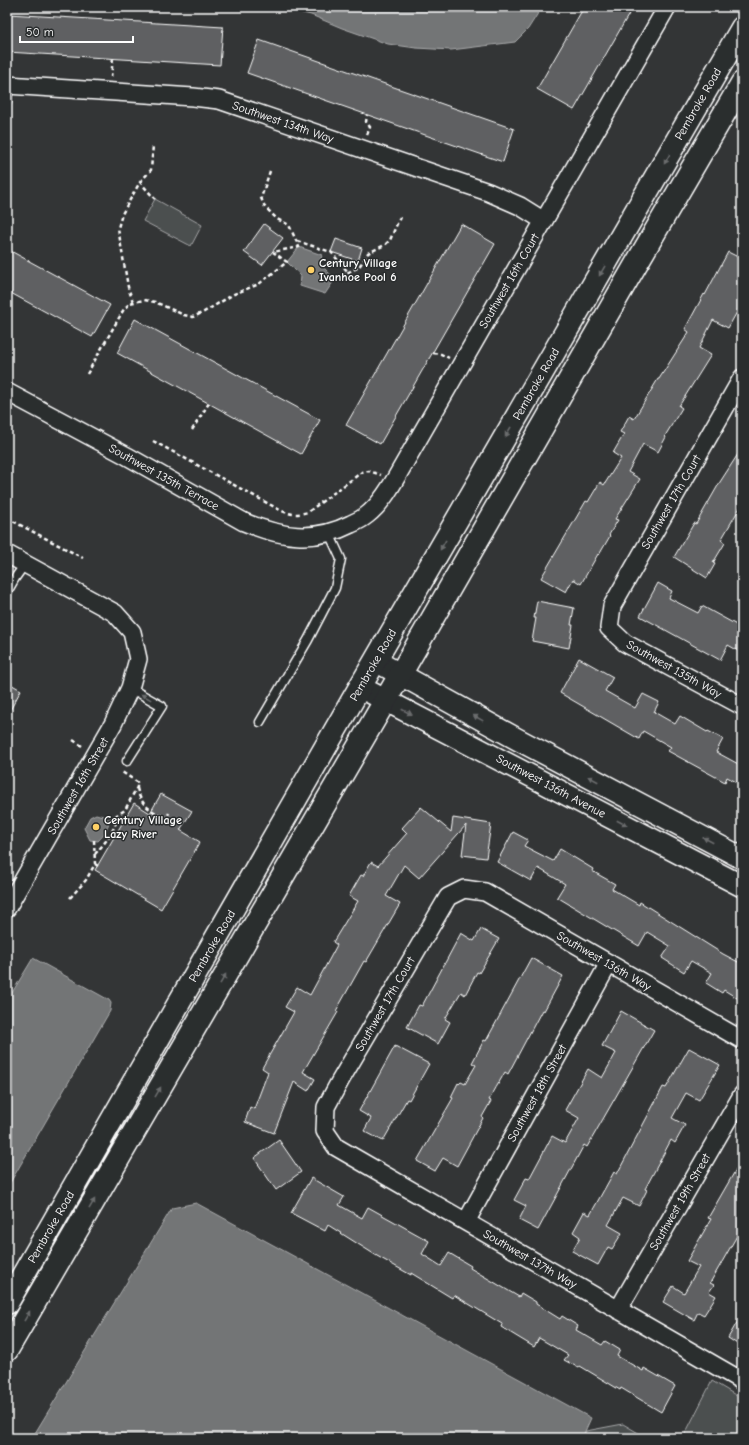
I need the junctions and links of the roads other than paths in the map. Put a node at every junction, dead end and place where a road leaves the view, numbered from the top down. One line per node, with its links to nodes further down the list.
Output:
1 (667, 7): 5 (street, Southwest 16th Court)
2 (742, 28): 13 (main road, Pembroke Road, one-way to 13)
3 (742, 83): 14 (main road, Pembroke Road)
4 (7, 91): 5 (street, Southwest 134th Way)
5 (544, 221): 8 (street, Southwest 16th Court)
6 (742, 378): 12 (street, Southwest 17th Court)
7 (7, 392): 8 (street, Southwest 135th Terrace)
8 (329, 533): 19 (lane)
9 (7, 554): 10 (street)
10 (26, 564): 11 (lane); 16 (street, Southwest 16th Street)
11 (7, 592)
12 (608, 628): 18 (street, Southwest 135th Way)
13 (376, 661): 14 (street); 15 (main road, Pembroke Road)
14 (400, 674): 17 (main road, Pembroke Road); 21 (street, one-way to 14)
15 (360, 687): 17 (street, Southwest 136th Avenue); 30 (main road, Pembroke Road)
16 (130, 688): 20 (lane, one-way to 16); 24 (street, Southwest 16th Street)
17 (385, 701): 22 (street, Southwest 136th Avenue, one-way to 22); 32 (main road, Pembroke Road, one-way to 17)
18 (742, 706)
19 (260, 722)
20 (127, 761)
21 (742, 858)
22 (742, 886)
23 (464, 889): 25 (street, Southwest 136th Way); 28 (street, Southwest 17th Court)
24 (7, 908)
25 (609, 963): 26 (street, Southwest 136th Way); 29 (street, Southwest 18th Street)
26 (742, 1040)
27 (742, 1095): 31 (street, Southwest 19th Street)
28 (325, 1131): 29 (street, Southwest 137th Way)
29 (466, 1222): 31 (street, Southwest 137th Way)
30 (7, 1303)
31 (618, 1310): 33 (street, Southwest 137th Way)
32 (7, 1350)
33 (742, 1380)

